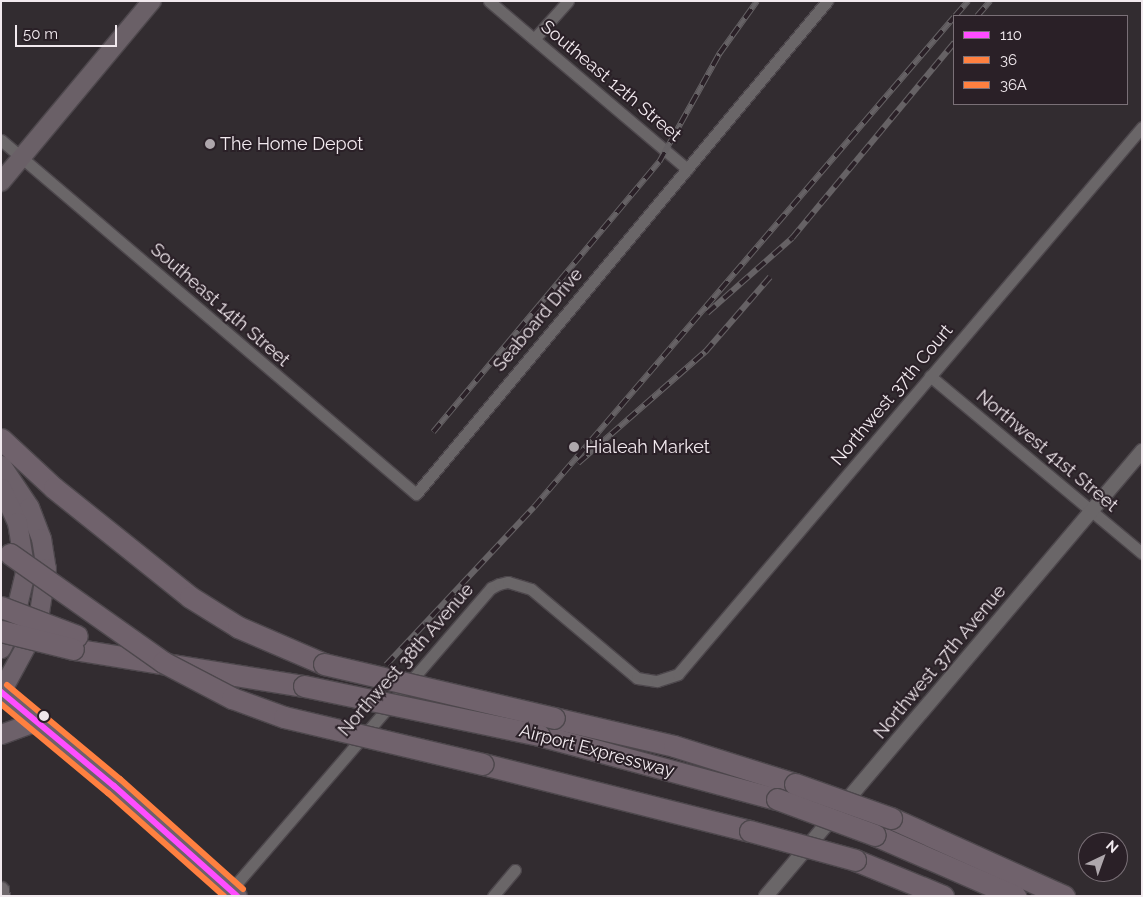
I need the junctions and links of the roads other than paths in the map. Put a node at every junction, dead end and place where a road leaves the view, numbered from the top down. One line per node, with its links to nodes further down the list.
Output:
1 (152, 1): 8 (main road)
2 (489, 1): 5 (street, Southeast 12th Street)
3 (568, 1): 5 (street)
4 (828, 1): 9 (street, Seaboard Drive)
5 (534, 39): 9 (street, Southeast 12th Street)
6 (1142, 127): 11 (street, Northwest 37th Court)
7 (1, 140): 8 (street, Southeast 14th Street)
8 (22, 157): 10 (main road); 16 (street, Southeast 14th Street)
9 (687, 169): 16 (street, Seaboard Drive)
10 (1, 182)
11 (930, 376): 17 (street, Northwest 41st Street); 24 (street, Northwest 37th Court)
12 (1, 439): 36 (highway, bridge)
13 (1142, 451): 17 (street, Northwest 37th Avenue)
14 (1, 465): 25 (highway)
15 (1, 488): 23 (highway)
16 (416, 494)
17 (1092, 511): 19 (street, Northwest 41st Street); 33 (street, Northwest 37th Avenue)
18 (4, 550): 34 (highway, bridge)
19 (1142, 553)
20 (1, 607): 22 (highway, bridge)
21 (1, 631): 22 (highway, Airport Expressway, bridge)
22 (75, 642): 35 (highway, Airport Expressway, bridge)
23 (1, 648)
24 (665, 680): 30 (street, Northwest 38th Avenue)
25 (1, 692): 26 (highway)
26 (36, 721): 27 (highway); 30 (highway)
27 (1, 734)
28 (515, 870): 32 (street)
29 (1, 890): 31 (main road)
30 (234, 893)
31 (2, 896)
32 (493, 896)
33 (766, 896)
34 (943, 896)
35 (1014, 896)
36 (1064, 896)

